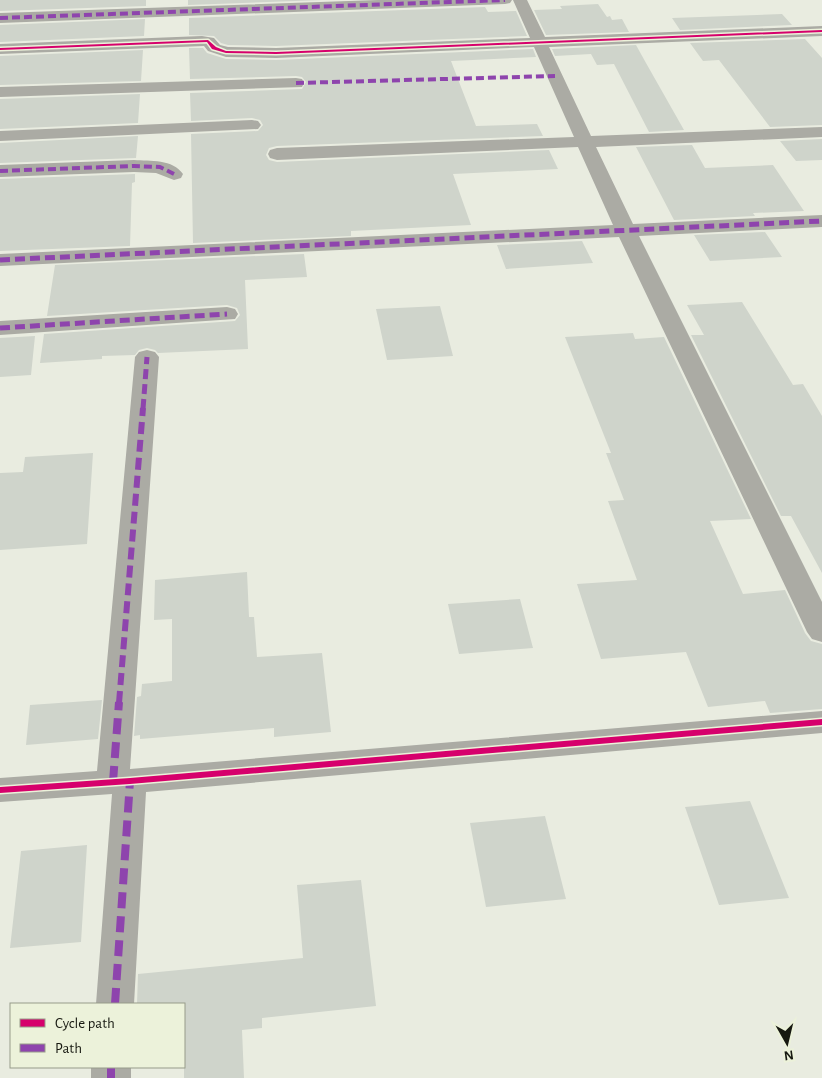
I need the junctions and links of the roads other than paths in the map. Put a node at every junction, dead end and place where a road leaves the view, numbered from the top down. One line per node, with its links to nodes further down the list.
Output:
1 (504, 0): 3 (street)
2 (520, 0): 5 (street)
3 (0, 18)
4 (822, 31): 5 (street)
5 (539, 42): 6 (street); 12 (street)
6 (0, 50)
7 (296, 83): 8 (street)
8 (0, 92)
9 (252, 125): 11 (street)
10 (822, 132): 12 (street)
11 (0, 136)
12 (586, 141): 13 (street); 17 (street)
13 (277, 154)
14 (0, 171): 15 (street)
15 (174, 174)
16 (822, 221): 17 (street)
17 (625, 229): 18 (street); 22 (street)
18 (0, 260)
19 (227, 314): 20 (street)
20 (0, 328)
21 (147, 357): 24 (street)
22 (822, 632)
23 (822, 722): 24 (street)
24 (121, 782): 25 (street); 26 (street)
25 (0, 790)
26 (115, 1003)

